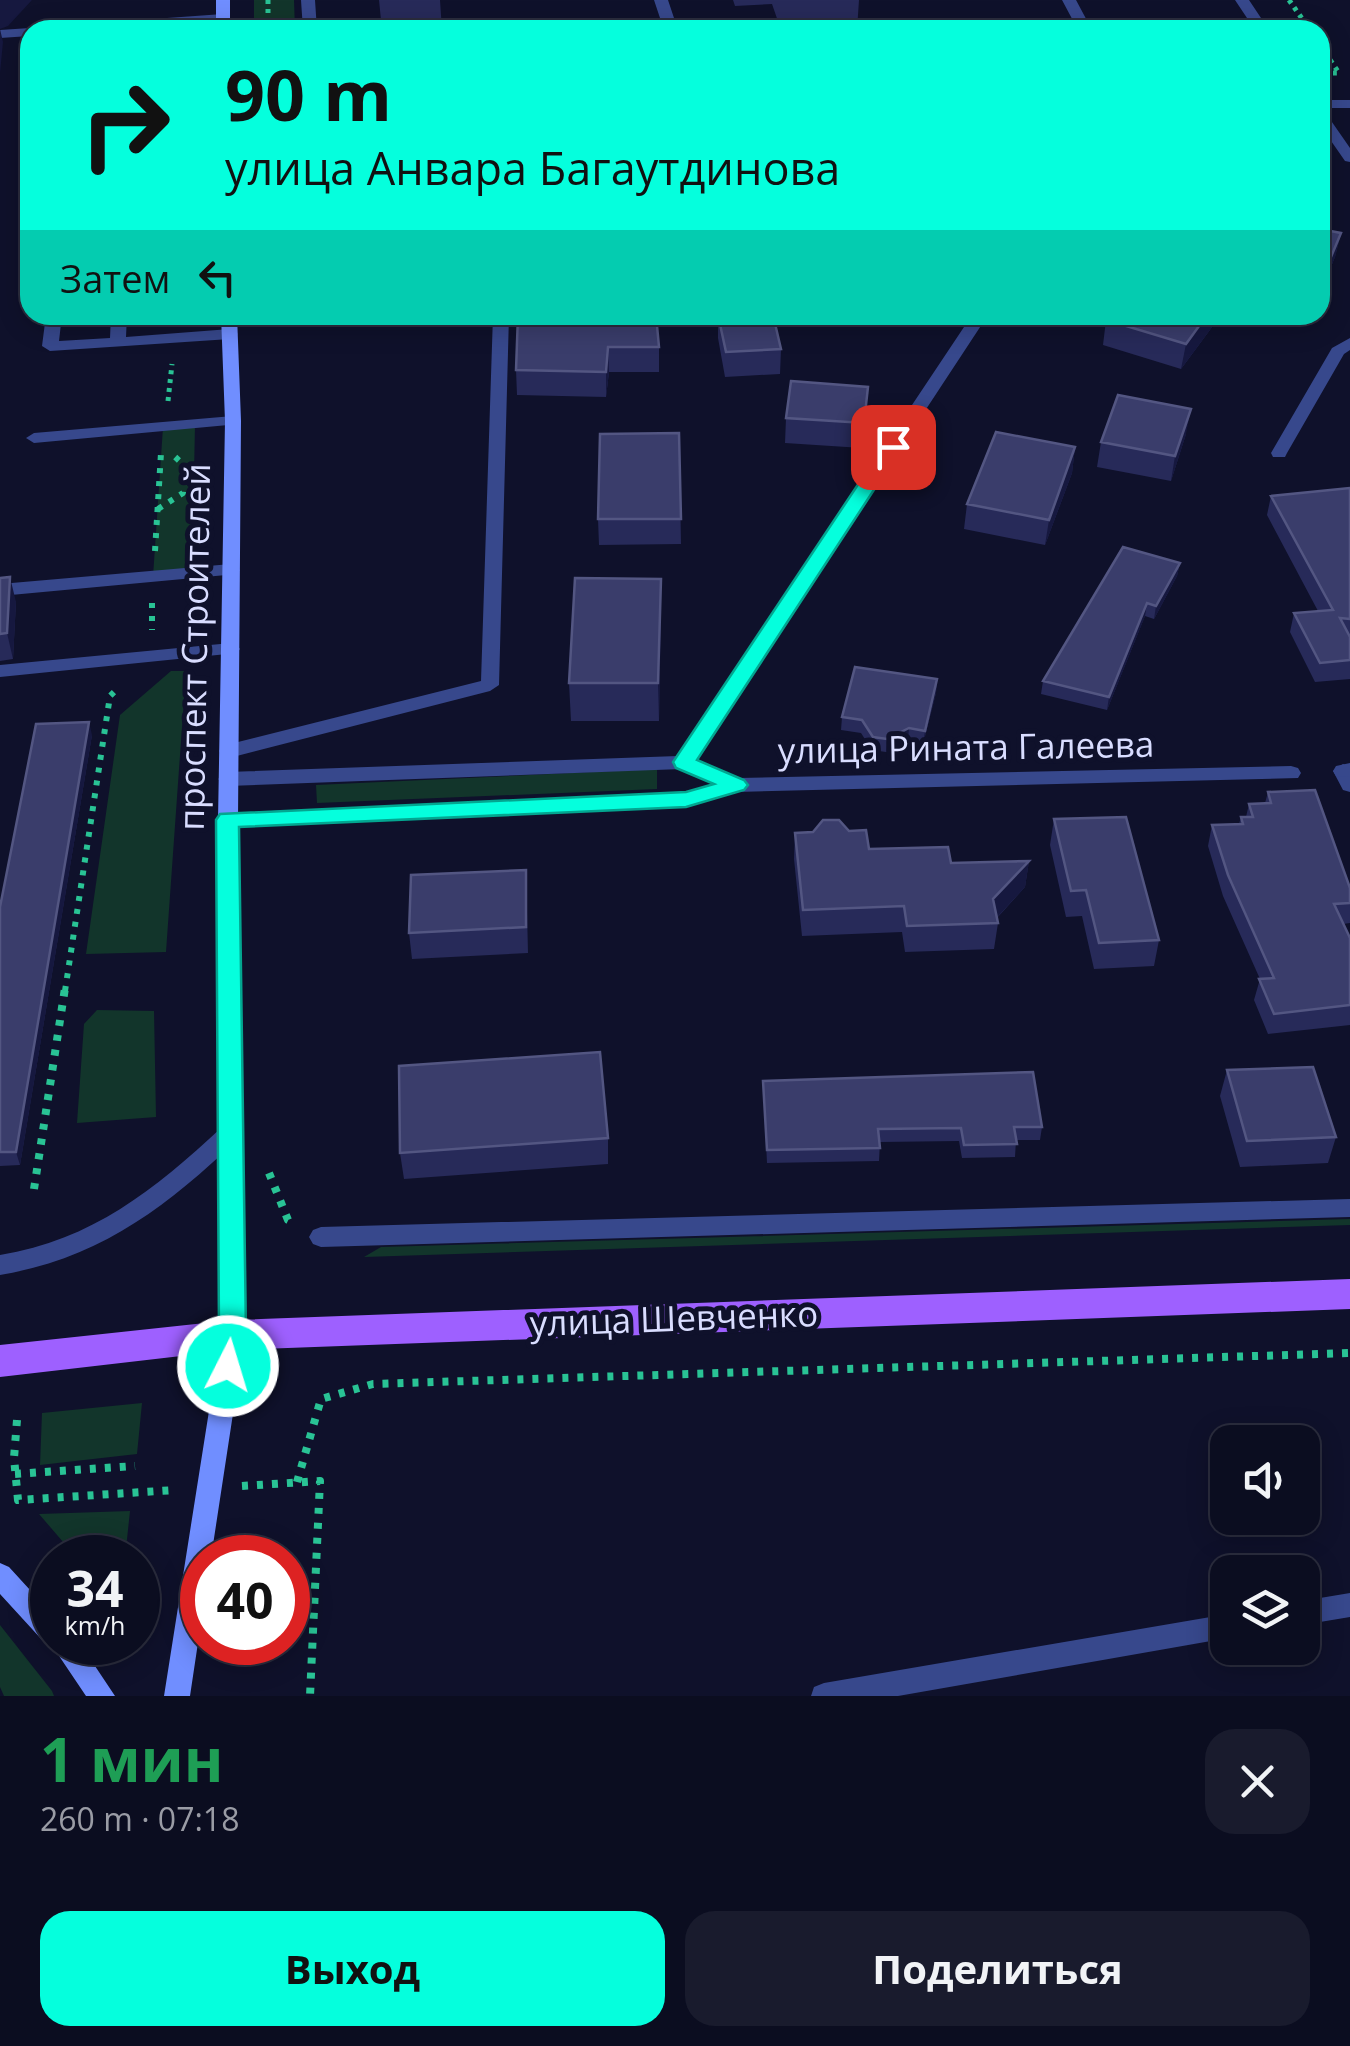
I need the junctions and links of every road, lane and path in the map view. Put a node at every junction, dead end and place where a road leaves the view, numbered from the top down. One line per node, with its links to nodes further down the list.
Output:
1 (1330, 60): 2 (path)
2 (1330, 73)
3 (1330, 129): 4 (street)
4 (1350, 158)
5 (53, 325): 12 (street)
6 (119, 325): 12 (street)
7 (226, 325): 11 (street)
8 (230, 325): 14 (street, проспект Строителей)
9 (501, 325): 25 (street)
10 (973, 325): 26 (street)
11 (174, 338): 12 (street); 15 (path)
12 (118, 342)
13 (1350, 344): 17 (street)
14 (233, 422): 15 (street); 19 (street, проспект Строителей)
15 (162, 435): 16 (street); 18 (path); 18 (path)
16 (34, 438)
17 (1279, 453)
18 (157, 510): 20 (path)
19 (232, 570): 20 (street); 22 (street, проспект Строителей)
20 (153, 577): 21 (street); 23 (path)
21 (0, 590)
22 (231, 649): 23 (street); 25 (street, проспект Строителей)
23 (151, 656): 24 (street); 32 (path)
24 (0, 671)
25 (229, 752): 28 (street, проспект Строителей)
26 (684, 762): 28 (street, улица Рината Галеева); 29 (street, улица Рината Галеева)
27 (1291, 773): 29 (street, улица Рината Галеева)
28 (228, 779): 30 (street, проспект Строителей)
29 (736, 785): 30 (street)
30 (228, 820): 31 (street, проспект Строителей)
31 (229, 1134): 35 (street); 37 (street, проспект Строителей)
32 (34, 1188)
33 (1350, 1208): 34 (street)
34 (321, 1237)
35 (0, 1265)
36 (1350, 1294): 37 (main road, улица Шевченко)
37 (233, 1335): 39 (main road, улица Шевченко); 51 (street, проспект Строителей)
38 (1350, 1353): 52 (path)
39 (0, 1361)
40 (17, 1420): 42 (path)
41 (135, 1466): 42 (path)
42 (15, 1474): 43 (path)
43 (136, 1492)
44 (0, 1575): 46 (street)
45 (1350, 1605): 47 (street)
46 (30, 1608)
47 (1320, 1610)
48 (1210, 1629): 53 (street)
49 (83, 1665): 50 (street)
50 (102, 1696)
51 (177, 1696)
52 (309, 1696)
53 (824, 1696)

